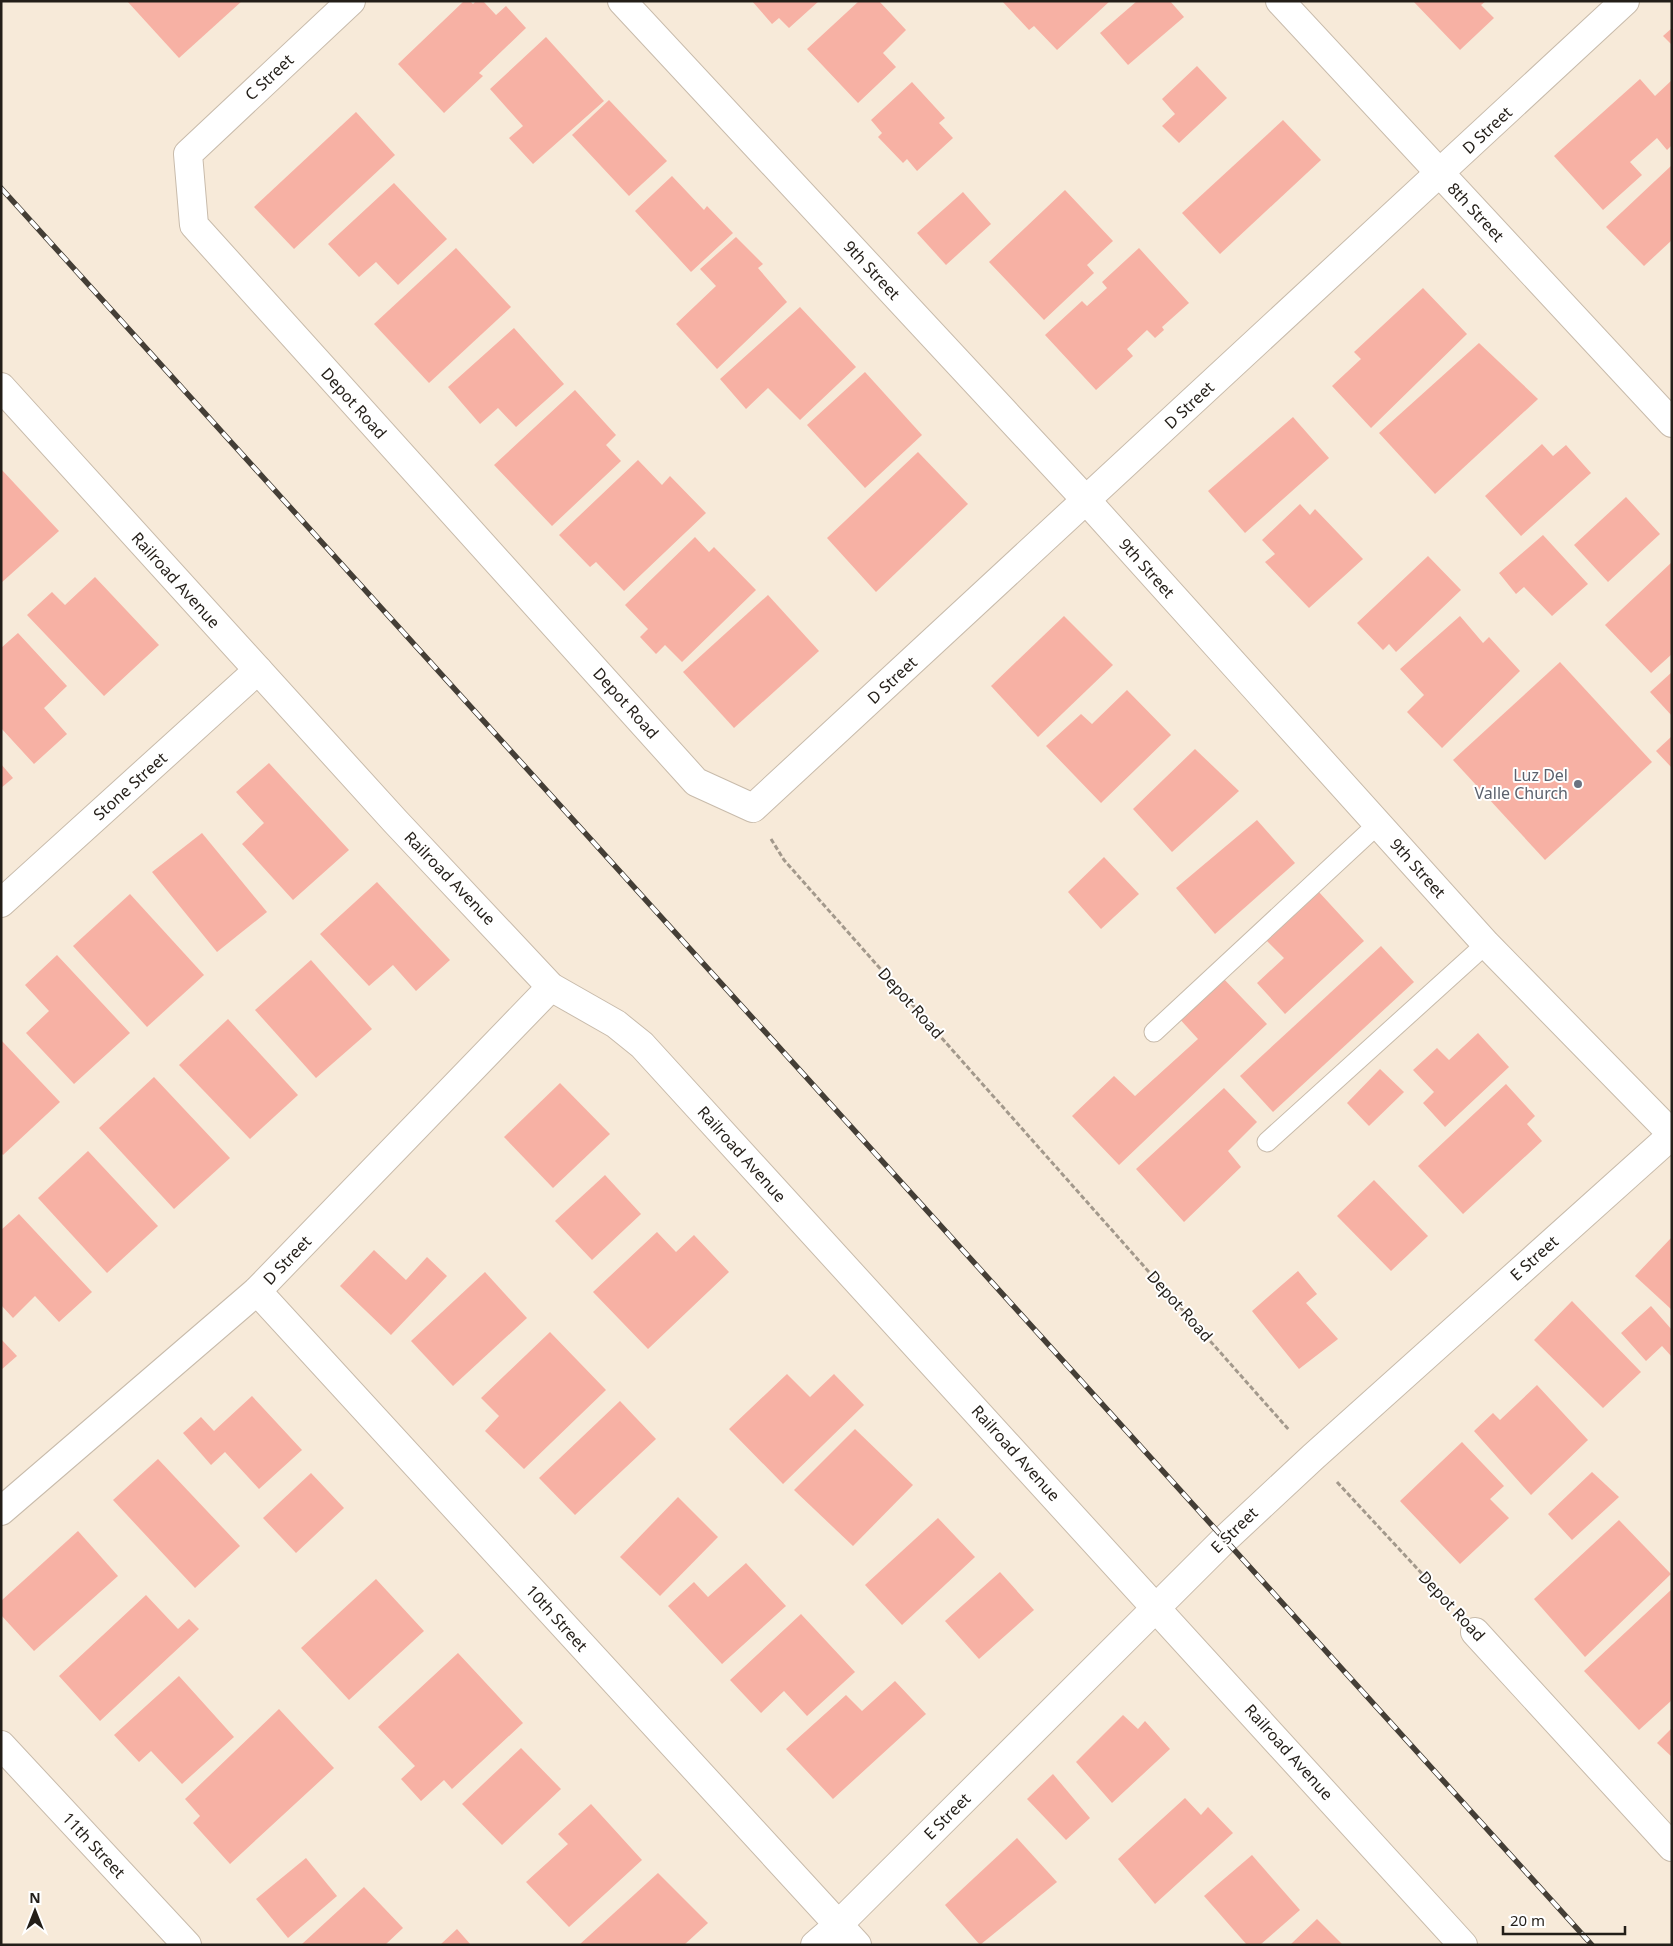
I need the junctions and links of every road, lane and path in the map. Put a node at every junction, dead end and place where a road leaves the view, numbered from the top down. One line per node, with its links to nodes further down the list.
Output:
1 (351, 1): 5 (street, C Street)
2 (622, 1): 9 (street, 9th Street)
3 (1280, 1): 6 (street, 8th Street)
4 (1625, 1): 6 (street, D Street)
5 (188, 154): 11 (street, Depot Road)
6 (1440, 173): 8 (street, 8th Street); 9 (street, D Street)
7 (1, 387): 10 (street, Railroad Avenue)
8 (1672, 423)
9 (1086, 500): 11 (street, D Street); 12 (street, 9th Street)
10 (258, 670): 13 (street, Stone Street); 15 (street, Railroad Avenue)
11 (753, 808): 20 (path, Depot Road)
12 (1378, 824): 14 (street, 9th Street); 16 (lane)
13 (1, 903)
14 (1486, 944): 17 (street, 9th Street); 18 (lane)
15 (551, 987): 19 (street, D Street); 22 (street, Railroad Avenue)
16 (1154, 1032)
17 (1672, 1135): 20 (street, E Street)
18 (1267, 1142)
19 (257, 1291): 21 (street, D Street); 26 (street, 10th Street)
20 (1314, 1456): 22 (street, E Street); 23 (path, Depot Road)
21 (1, 1511)
22 (1156, 1607): 26 (street, E Street); 30 (street, Railroad Avenue)
23 (1475, 1632): 25 (street, Depot Road)
24 (1, 1744): 27 (street, 11th Street)
25 (1672, 1847)
26 (838, 1925): 28 (street, E Street); 29 (street, 10th Street)
27 (187, 1945)
28 (815, 1945)
29 (856, 1945)
30 (1464, 1945)

